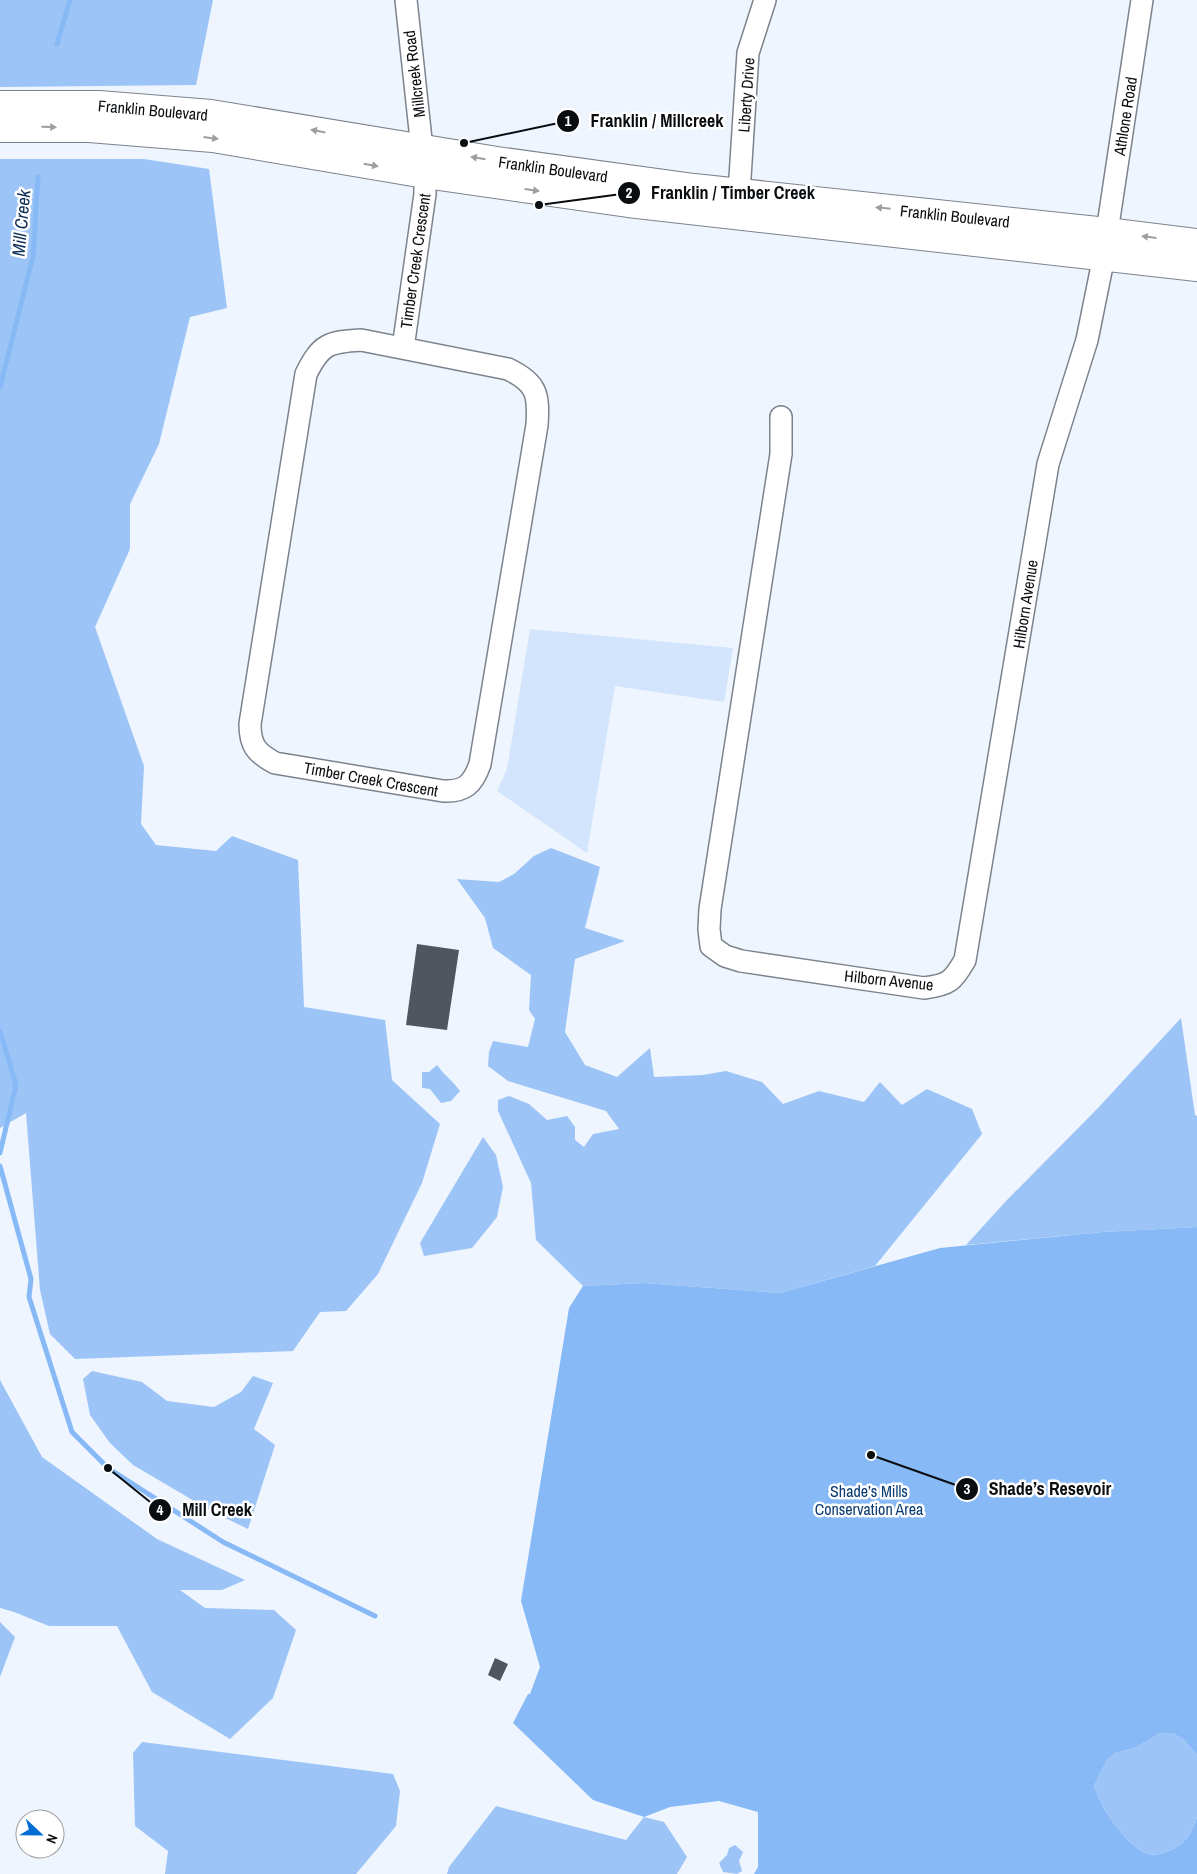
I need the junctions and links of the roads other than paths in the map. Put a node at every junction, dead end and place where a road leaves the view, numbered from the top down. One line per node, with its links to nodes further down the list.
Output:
1 (406, 0): 6 (street, Millcreek Road)
2 (765, 0): 7 (street, Liberty Drive)
3 (1142, 0): 9 (street, Athlone Road)
4 (0, 105): 6 (main road, Franklin Boulevard, one-way to 4)
5 (0, 128): 6 (main road, Franklin Boulevard, one-way to 6)
6 (424, 162): 7 (main road, Franklin Boulevard, one-way to 6); 9 (main road, Franklin Boulevard, one-way to 9); 11 (street, Timber Creek Crescent)
7 (739, 193): 9 (main road, Franklin Boulevard, one-way to 7)
8 (1197, 243): 9 (main road, Franklin Boulevard, one-way to 9)
9 (1105, 244): 10 (main road, Franklin Boulevard); 12 (street, Hilborn Avenue)
10 (1197, 267)
11 (403, 348): 11 (street, Timber Creek Crescent)
12 (782, 417)

